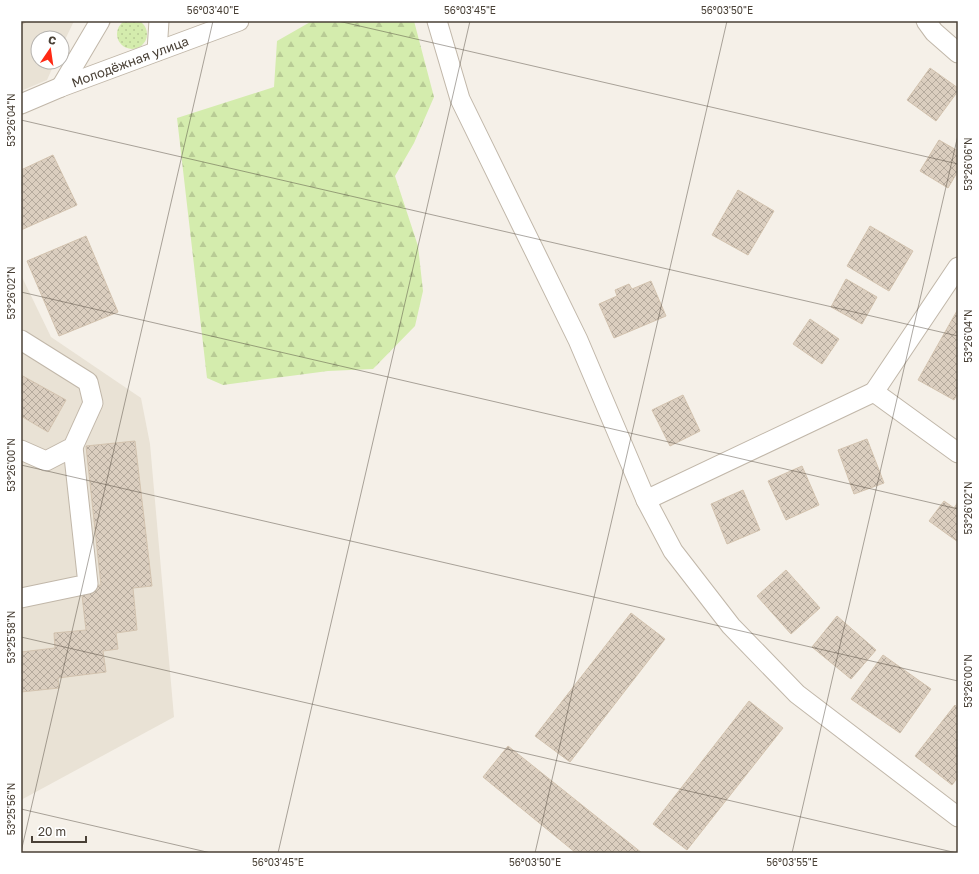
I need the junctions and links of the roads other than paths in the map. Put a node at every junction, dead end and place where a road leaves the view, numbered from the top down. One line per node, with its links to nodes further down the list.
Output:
1 (100, 21): 6 (street)
2 (159, 21): 7 (street)
3 (239, 21): 7 (street, Молодёжная улица)
4 (437, 21): 18 (street)
5 (926, 21): 8 (street)
6 (90, 38): 9 (street); 10 (street)
7 (157, 51): 9 (street, Молодёжная улица)
8 (958, 53)
9 (109, 69): 10 (street, Молодёжная улица)
10 (62, 87): 11 (street, Молодёжная улица)
11 (21, 104)
12 (958, 267): 14 (street)
13 (21, 340): 15 (street)
14 (874, 392): 17 (street); 18 (street)
15 (73, 446): 16 (street); 19 (street)
16 (21, 450)
17 (958, 453)
18 (646, 500): 20 (street)
19 (21, 598)
20 (958, 817)

